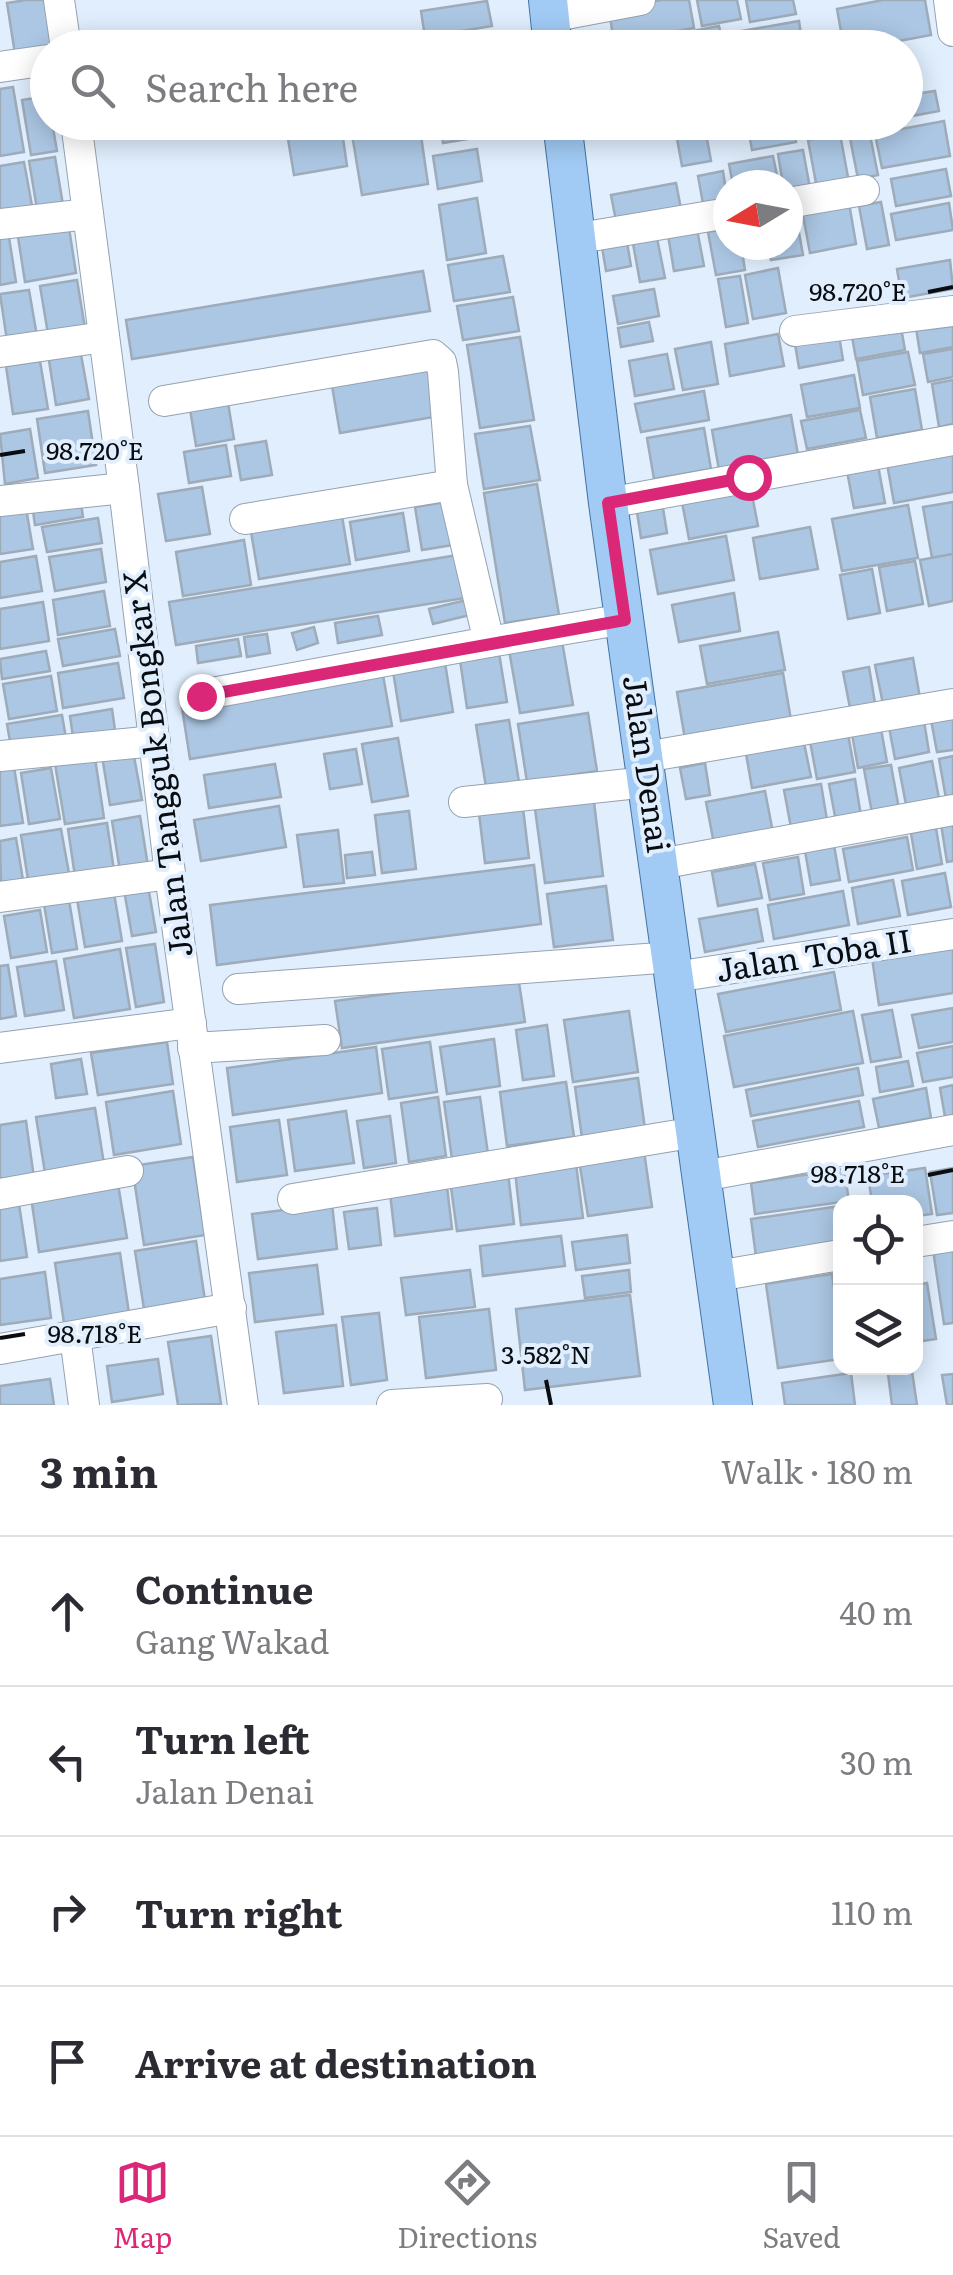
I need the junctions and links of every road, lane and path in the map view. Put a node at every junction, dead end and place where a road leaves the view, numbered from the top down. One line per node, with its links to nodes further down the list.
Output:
1 (59, 0): 5 (street)
2 (640, 0): 4 (street)
3 (949, 0): 6 (street)
4 (550, 21)
5 (63, 30)
6 (953, 31)
7 (30, 63): 8 (street)
8 (0, 67)
9 (78, 140): 13 (street, Jalan Tangguk Bongkar X)
10 (564, 140): 16 (main road, Jalan Denai)
11 (864, 190): 12 (street)
12 (803, 200)
13 (88, 214): 15 (street); 19 (street, Jalan Tangguk Bongkar X)
14 (713, 216): 16 (street)
15 (0, 224)
16 (574, 240): 26 (main road, Jalan Denai)
17 (953, 311): 18 (street)
18 (795, 331)
19 (104, 337): 20 (street); 24 (street, Jalan Tangguk Bongkar X)
20 (0, 352)
21 (164, 402): 23 (street)
22 (953, 440): 26 (street)
23 (452, 485): 27 (street); 29 (street)
24 (124, 488): 25 (street); 32 (street, Jalan Tangguk Bongkar X)
25 (0, 501)
26 (608, 503): 28 (main road, Jalan Denai)
27 (244, 519)
28 (625, 620): 29 (street); 34 (main road, Jalan Denai)
29 (490, 642): 30 (street)
30 (201, 696)
31 (953, 704): 34 (street)
32 (154, 741): 33 (street); 38 (street, Jalan Tangguk Bongkar X)
33 (0, 756)
34 (646, 770): 35 (street); 37 (main road, Jalan Denai)
35 (464, 802)
36 (953, 810): 37 (street)
37 (660, 864): 41 (main road, Jalan Denai)
38 (170, 874): 39 (street); 43 (street, Jalan Tangguk Bongkar X)
39 (0, 897)
40 (953, 934): 41 (street, Jalan Toba II)
41 (674, 967): 42 (street, Jalan Toba II); 47 (main road, Jalan Denai)
42 (238, 989)
43 (192, 1036): 44 (street); 45 (street); 56 (street, Jalan Tangguk Bongkar X)
44 (325, 1040)
45 (0, 1048)
46 (953, 1130): 49 (street)
47 (696, 1132): 49 (main road, Jalan Denai); 51 (street)
48 (128, 1171): 50 (street)
49 (702, 1176): 55 (main road, Jalan Denai)
50 (0, 1194)
51 (293, 1199)
52 (953, 1236): 53 (street)
53 (923, 1241)
54 (833, 1256): 55 (street)
55 (717, 1276): 63 (main road, Jalan Denai)
56 (231, 1308): 57 (street); 61 (street, Jalan Tangguk Bongkar X)
57 (75, 1336): 58 (street); 60 (street)
58 (0, 1350)
59 (487, 1399): 62 (street)
60 (84, 1405)
61 (244, 1405)
62 (392, 1405)
63 (733, 1405)

